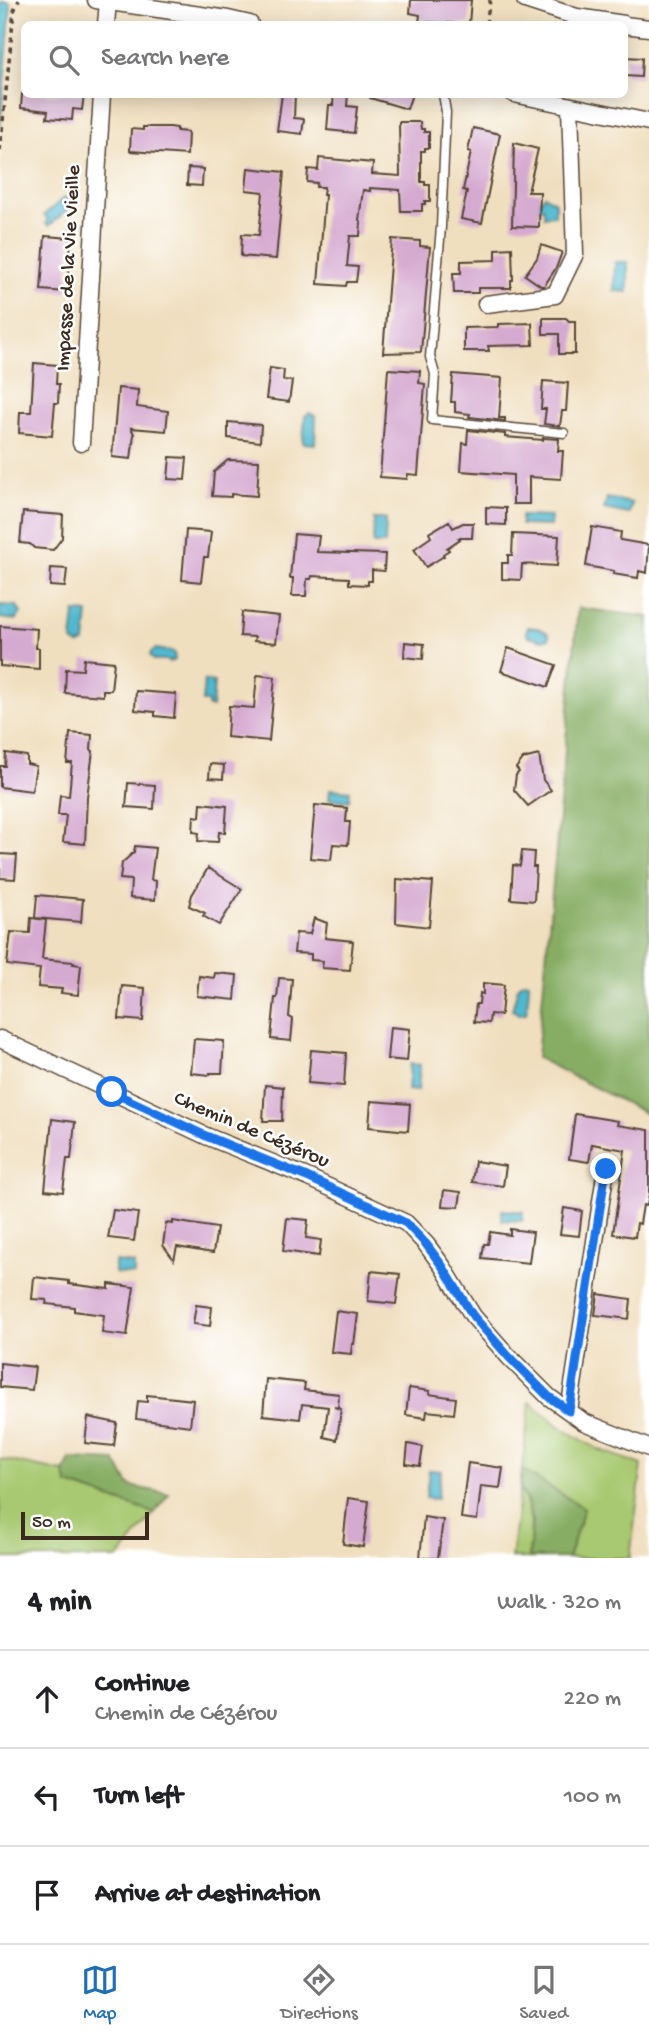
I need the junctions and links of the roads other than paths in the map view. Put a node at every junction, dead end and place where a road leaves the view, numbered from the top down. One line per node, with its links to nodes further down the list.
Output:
1 (525, 0): 5 (street)
2 (102, 1): 3 (street); 4 (street)
3 (105, 21)
4 (237, 21)
5 (600, 21)
6 (628, 25): 7 (street)
7 (649, 28)
8 (102, 98): 15 (street, Impasse de la Vie Vieille)
9 (444, 98): 14 (lane)
10 (531, 98): 11 (street)
11 (570, 107): 12 (street); 13 (street)
12 (649, 122)
13 (486, 304)
14 (564, 433)
15 (81, 443)
16 (0, 1039): 18 (street, Chemin de Cézérou)
17 (606, 1169): 18 (street)
18 (569, 1411): 19 (street, Chemin de Cézérou)
19 (649, 1448)

